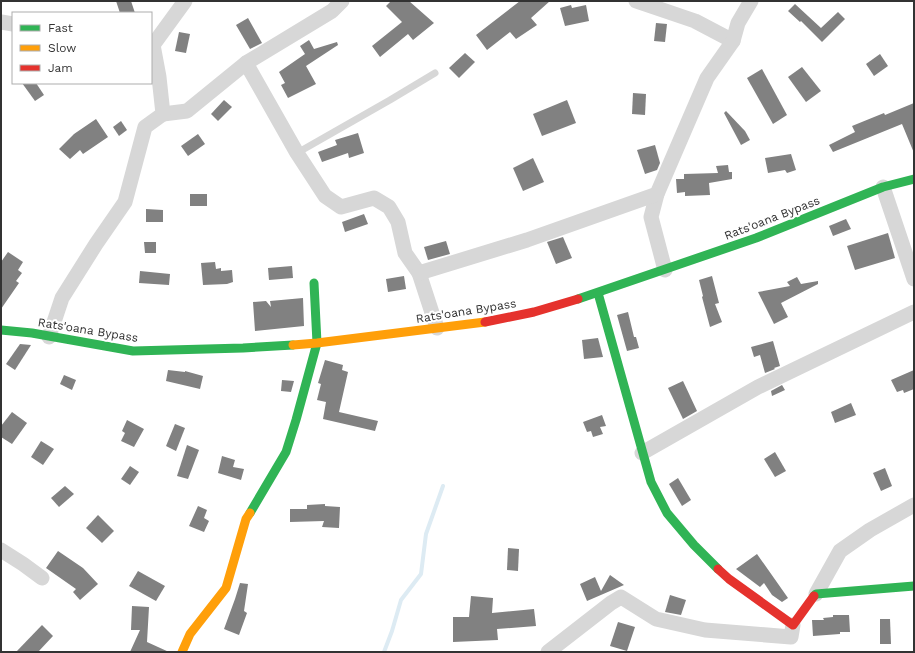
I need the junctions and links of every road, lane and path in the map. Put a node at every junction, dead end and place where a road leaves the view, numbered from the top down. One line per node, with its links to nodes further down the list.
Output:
1 (185, 1): 8 (street)
2 (342, 1): 9 (street)
3 (636, 1): 7 (street)
4 (751, 1): 7 (street)
5 (1, 22): 6 (street)
6 (12, 24)
7 (732, 41): 15 (street)
8 (152, 45): 11 (street)
9 (246, 63): 11 (street); 12 (street)
10 (435, 73): 12 (lane)
11 (163, 114): 24 (street)
12 (298, 153): 17 (street)
13 (914, 179): 14 (street, Rats'oana Bypass)
14 (883, 187): 16 (street, Rats'oana Bypass); 18 (street)
15 (657, 194): 16 (street); 17 (street)
16 (665, 270): 20 (street, Rats'oana Bypass)
17 (419, 273): 22 (street)
18 (914, 279)
19 (314, 283): 25 (street)
20 (598, 293): 22 (street, Rats'oana Bypass); 26 (street)
21 (914, 312): 26 (street)
22 (437, 328): 25 (street, Rats'oana Bypass)
23 (3, 334): 24 (street, Rats'oana Bypass)
24 (49, 337): 25 (street, Rats'oana Bypass)
25 (317, 343): 33 (street)
26 (642, 453): 32 (street)
27 (914, 505): 31 (street)
28 (1, 550): 29 (street)
29 (42, 578)
30 (914, 586): 31 (street)
31 (816, 594): 32 (street)
32 (793, 625): 34 (street)
33 (182, 652)
34 (548, 652)

